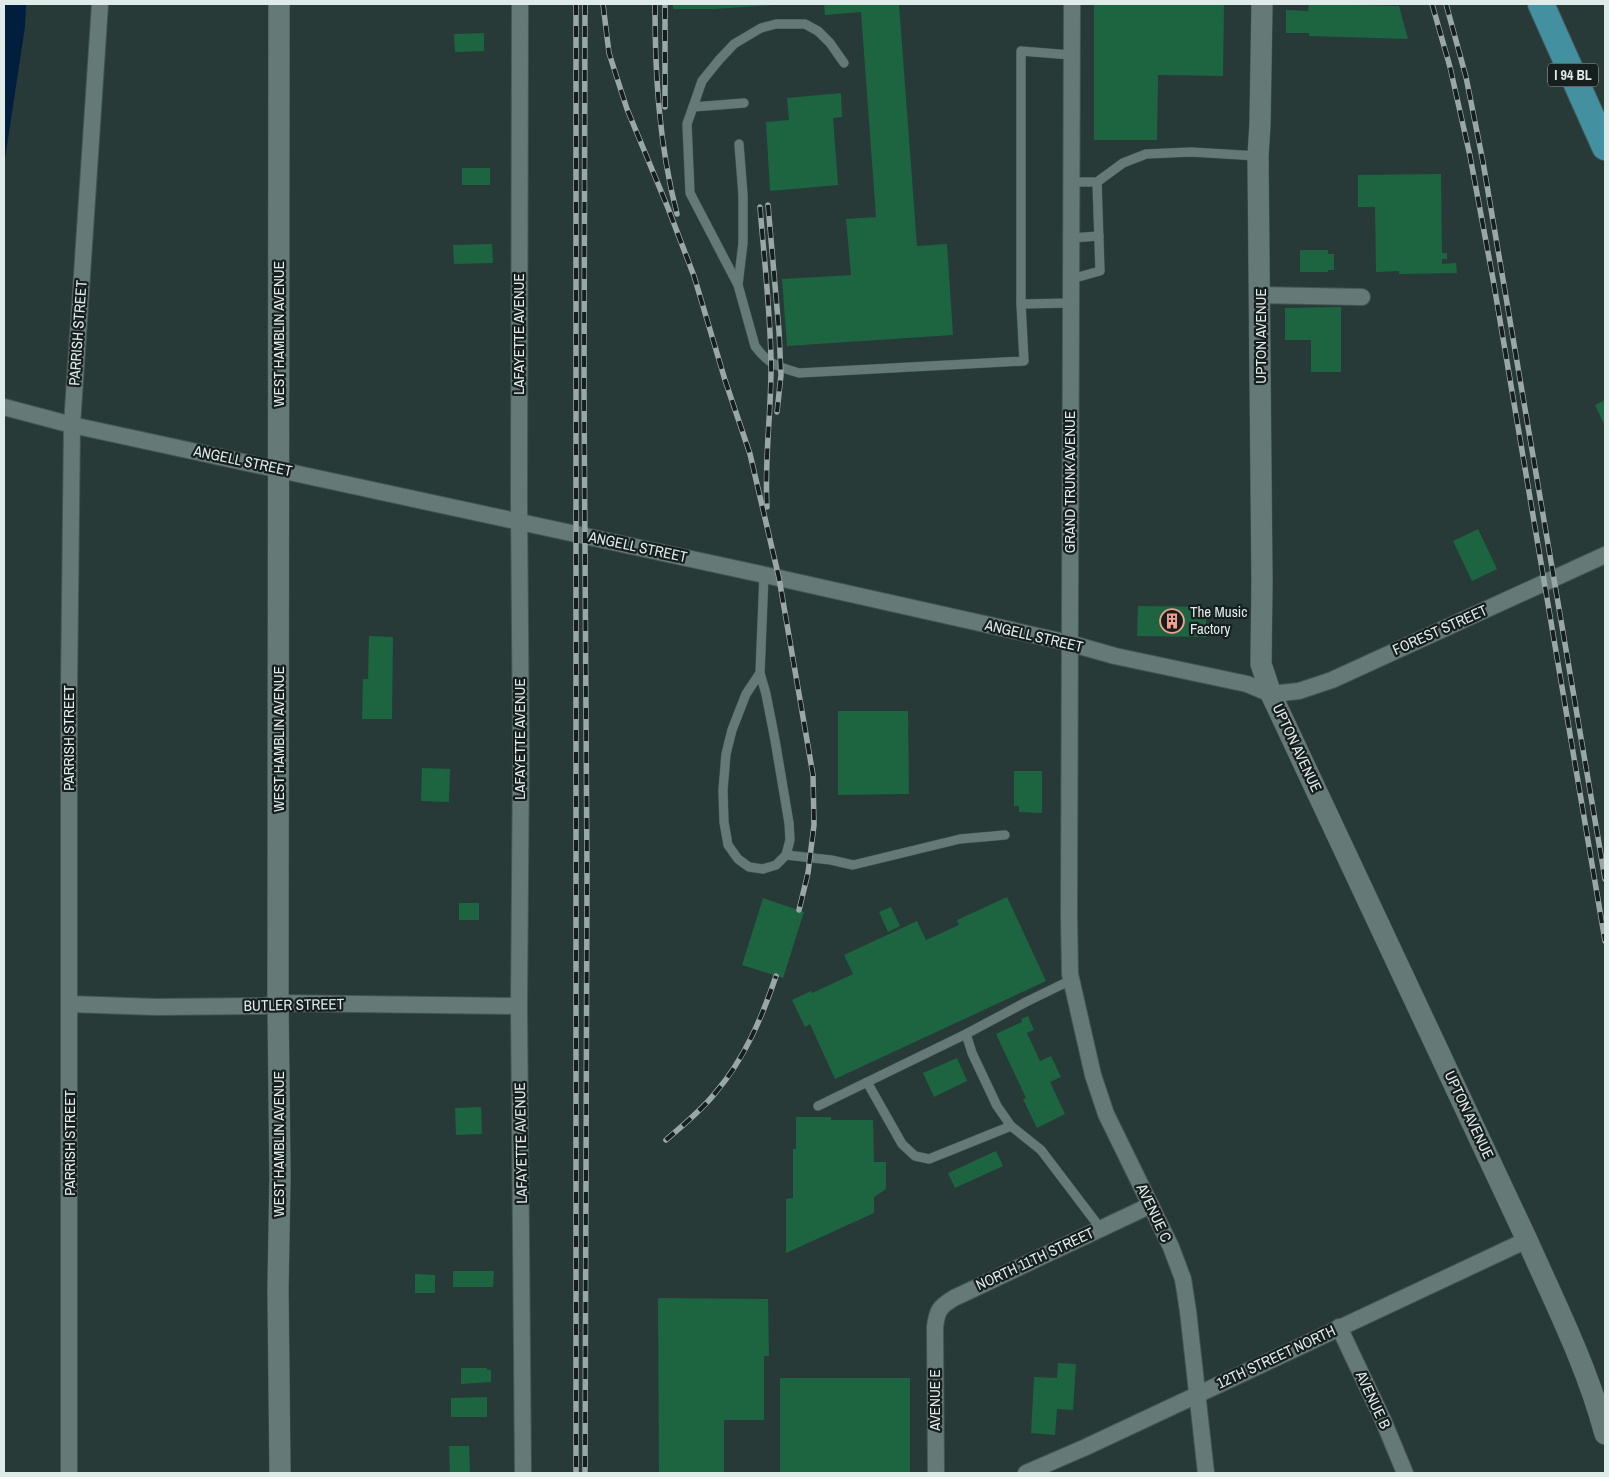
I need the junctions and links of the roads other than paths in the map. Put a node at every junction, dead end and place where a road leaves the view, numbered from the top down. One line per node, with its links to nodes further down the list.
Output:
1 (100, 4): 25 (street, PARRISH STREET)
2 (279, 4): 26 (street, WEST HAMBLIN AVENUE)
3 (520, 4): 27 (street, LAFAYETTE AVENUE)
4 (1072, 4): 7 (street, GRAND TRUNK AVENUE)
5 (1262, 4): 13 (street, UPTON AVENUE)
6 (1541, 4): 12 (main road, I 94 BL)
7 (1071, 55): 14 (street, GRAND TRUNK AVENUE); 23 (lane)
8 (844, 63): 10 (lane)
9 (744, 103): 10 (lane)
10 (693, 107): 19 (lane)
11 (739, 144): 19 (lane)
12 (1605, 147)
13 (1258, 156): 15 (lane); 20 (street, UPTON AVENUE)
14 (1071, 182): 15 (lane); 17 (street, GRAND TRUNK AVENUE)
15 (1097, 182): 16 (lane)
16 (1099, 236): 17 (lane); 18 (lane)
17 (1071, 238): 18 (street, GRAND TRUNK AVENUE)
18 (1071, 279): 22 (street, GRAND TRUNK AVENUE)
19 (738, 285): 23 (lane)
20 (1260, 295): 21 (street); 32 (street, UPTON AVENUE)
21 (1362, 297)
22 (1070, 303): 23 (lane); 30 (street, GRAND TRUNK AVENUE)
23 (1021, 304)
24 (4, 407): 25 (street, ANGELL STREET)
25 (72, 425): 26 (street, ANGELL STREET); 38 (street, PARRISH STREET)
26 (280, 469): 27 (street, ANGELL STREET); 37 (street, WEST HAMBLIN AVENUE)
27 (519, 521): 29 (street, ANGELL STREET); 39 (street, LAFAYETTE AVENUE)
28 (1605, 555): 32 (street, FOREST STREET)
29 (764, 575): 30 (street, ANGELL STREET); 31 (lane)
30 (1070, 643): 32 (street, ANGELL STREET); 35 (street, GRAND TRUNK AVENUE)
31 (760, 673): 34 (lane); 34 (lane)
32 (1271, 694): 46 (street, UPTON AVENUE)
33 (1005, 835): 34 (lane)
34 (786, 855)
35 (1070, 961): 36 (street, AVENUE C)
36 (1071, 980): 40 (lane); 44 (street, AVENUE C)
37 (278, 1003): 38 (street, BUTLER STREET); 39 (street, BUTLER STREET); 52 (street, WEST HAMBLIN AVENUE)
38 (70, 1004): 51 (street, PARRISH STREET)
39 (519, 1006): 53 (street, LAFAYETTE AVENUE)
40 (966, 1034): 41 (lane); 43 (lane)
41 (867, 1082): 42 (lane); 43 (lane)
42 (818, 1106)
43 (1011, 1126): 45 (lane)
44 (1151, 1205): 45 (street, NORTH 11TH STREET); 49 (street, AVENUE C)
45 (1101, 1228): 47 (street, NORTH 11TH STREET)
46 (1527, 1240): 48 (street, 12TH STREET NORTH); 50 (street, UPTON AVENUE)
47 (935, 1327): 54 (street, AVENUE E)
48 (1339, 1327): 49 (street, 12TH STREET NORTH); 57 (street, AVENUE B)
49 (1198, 1393): 55 (street, 12TH STREET NORTH); 56 (street, AVENUE C)
50 (1605, 1434)
51 (69, 1473)
52 (280, 1473)
53 (523, 1473)
54 (936, 1473)
55 (1026, 1473)
56 (1206, 1473)
57 (1405, 1473)

